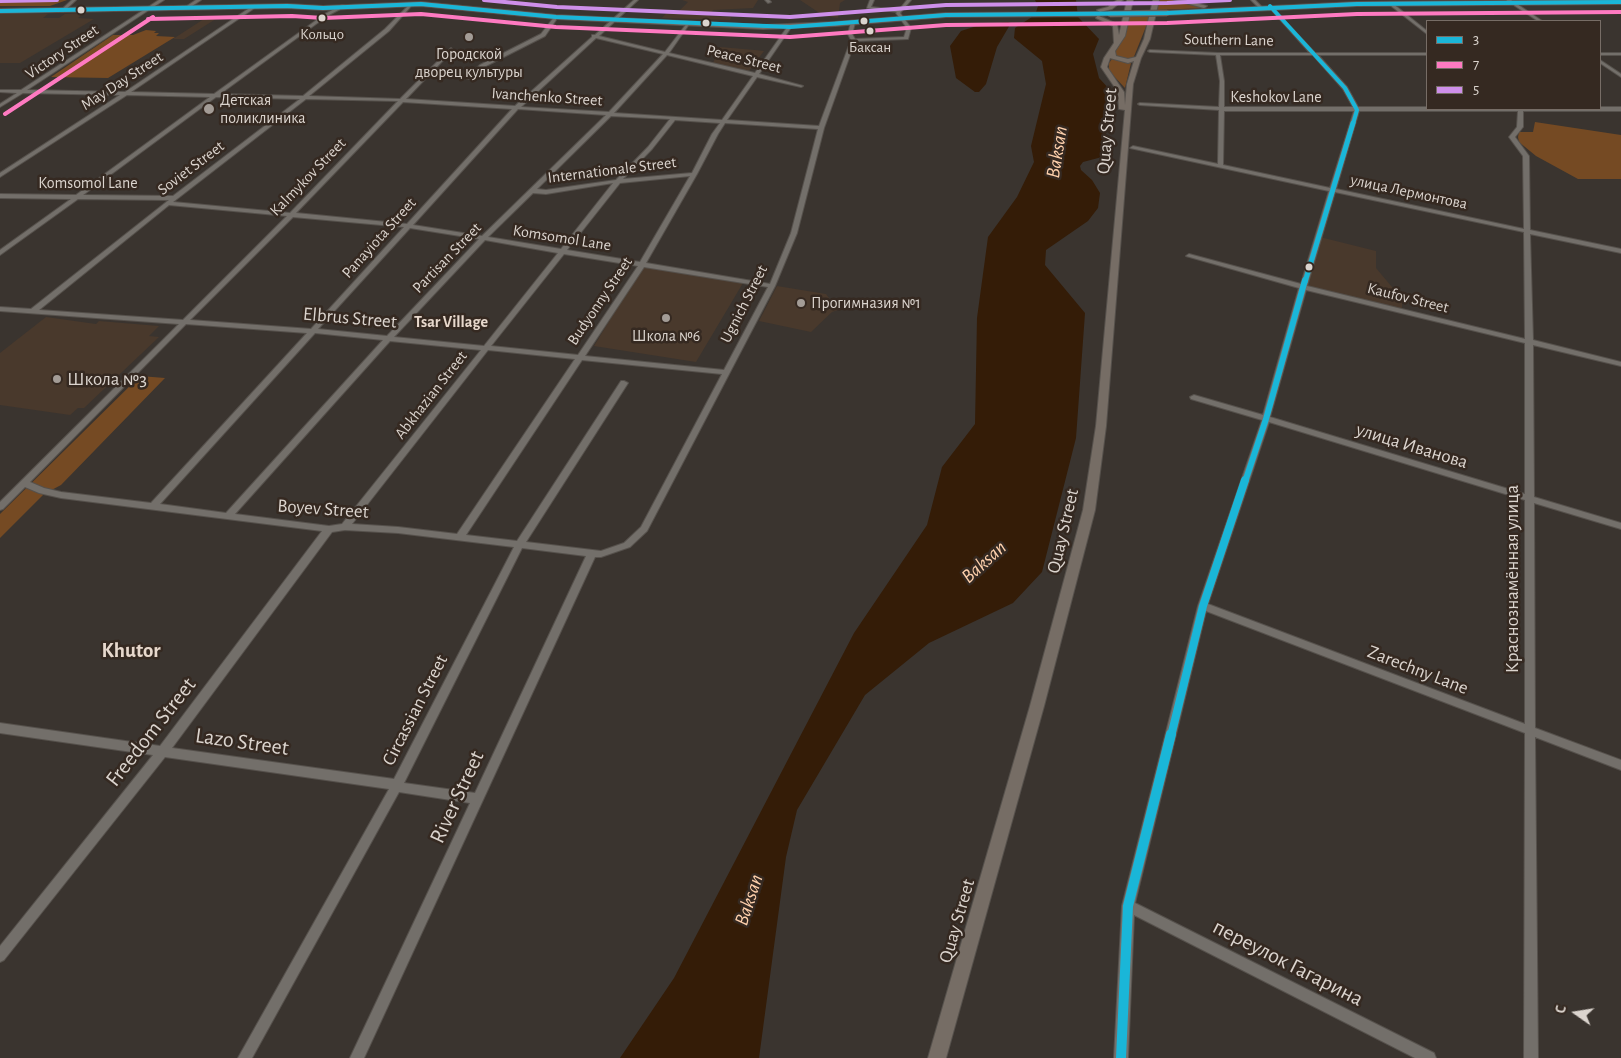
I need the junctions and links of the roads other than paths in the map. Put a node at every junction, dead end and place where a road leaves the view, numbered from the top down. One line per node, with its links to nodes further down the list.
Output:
1 (74, 0): 30 (street)
2 (162, 0): 28 (street, Victory Street)
3 (199, 0): 25 (street)
4 (636, 0): 37 (street, Panayiota Street)
5 (872, 0): 35 (street)
6 (909, 0): 35 (street)
7 (1120, 0): 33 (main road)
8 (1130, 0): 48 (main road)
9 (1156, 0): 45 (main road, Quay Street)
10 (1177, 0): 27 (main road)
11 (1253, 0): 23 (street)
12 (1508, 0): 18 (street)
13 (1621, 2): 18 (main road)
14 (316, 3): 19 (main road); 19 (main road); 21 (main road); 26 (main road)
15 (1355, 3): 17 (main road); 24 (main road)
16 (411, 4): 20 (main road); 36 (main road); 66 (street, Soviet Street)
17 (1391, 4): 18 (main road); 43 (street)
18 (1515, 4): 38 (street)
19 (335, 5): 20 (main road); 22 (main road); 26 (main road); 34 (street)
20 (362, 5): 22 (main road)
21 (255, 6): 25 (main road); 64 (street, May Day Street)
22 (346, 6)
23 (1260, 7): 24 (main road); 27 (main road)
24 (1271, 7): 31 (main road); 52 (street)
25 (188, 8): 28 (main road)
26 (323, 8): 34 (street)
27 (1228, 8): 32 (main road)
28 (148, 9): 30 (main road); 63 (street, Victory Street)
29 (0, 11): 30 (main road)
30 (62, 11)
31 (1211, 11): 32 (main road); 45 (main road)
32 (1167, 12): 33 (main road, bridge)
33 (1078, 13): 35 (main road); 48 (main road)
34 (326, 15): 65 (street)
35 (900, 15): 40 (main road); 41 (main road); 46 (street)
36 (556, 17): 37 (main road); 60 (street)
37 (612, 20): 39 (main road); 44 (street, Panayiota Street)
38 (1539, 20)
39 (688, 23): 41 (main road); 50 (street, Partisan Street)
40 (853, 23): 42 (main road); 46 (street, Ugnich Street)
41 (737, 25): 42 (main road)
42 (790, 27): 58 (street, Budyonny Street)
43 (1426, 32)
44 (594, 36): 50 (street, Peace Street); 70 (street, Panayiota Street)
45 (1147, 39): 56 (main road, Quay Street)
46 (853, 40): 80 (street, Ugnich Street)
47 (451, 48): 67 (street, Kalmykov Street)
48 (1114, 48): 56 (main road); 81 (main road)
49 (1150, 51): 51 (street, Southern Lane)
50 (667, 52): 58 (street, Peace Street); 77 (street, Partisan Street)
51 (1218, 54): 52 (street, Southern Lane); 71 (street)
52 (1316, 54): 53 (street, Southern Lane); 72 (street)
53 (1426, 54)
54 (1601, 54): 55 (street)
55 (1621, 54)
56 (1138, 58): 81 (main road, Quay Street)
57 (1601, 62): 59 (street)
58 (754, 75): 61 (street, Peace Street); 79 (street, Budyonny Street)
59 (1621, 76)
60 (469, 78)
61 (800, 86)
62 (0, 91): 63 (street, Ivanchenko Street)
63 (25, 91): 64 (street, Ivanchenko Street); 69 (street, Victory Street)
64 (127, 93): 65 (street, Ivanchenko Street); 85 (street, May Day Street)
65 (218, 95): 66 (street, Ivanchenko Street); 90 (street)
66 (307, 96): 67 (street, Ivanchenko Street); 91 (street, Soviet Street)
67 (400, 100): 70 (street, Ivanchenko Street); 93 (street, Kalmykov Street)
68 (1140, 104): 71 (street, Keshokov Lane)
69 (0, 106)
70 (516, 108): 77 (street, Ivanchenko Street); 94 (street, Panayiota Street)
71 (1222, 110): 72 (street, Keshokov Lane); 83 (street)
72 (1358, 110): 73 (street, Keshokov Lane); 87 (street)
73 (1426, 110)
74 (1521, 110): 95 (street, Краснознамённая улица)
75 (1601, 110): 76 (street, Keshokov Lane)
76 (1621, 110)
77 (610, 114): 78 (street, Ivanchenko Street); 88 (street, Partisan Street)
78 (673, 119): 79 (street, Ivanchenko Street); 86 (street, Abkhazian Street)
79 (723, 122): 80 (street, Ivanchenko Street); 84 (street, Budyonny Street)
80 (822, 128): 102 (street, Ugnich Street)
81 (1125, 134): 139 (main road, Quay Street)
82 (1133, 148): 83 (street, улица Лермонтова)
83 (1221, 165): 87 (street, улица Лермонтова)
84 (694, 174): 86 (street, Internationale Street); 101 (street, Budyonny Street)
85 (0, 175)
86 (618, 181): 88 (street, Internationale Street); 98 (street, Abkhazian Street)
87 (1332, 189): 95 (street, улица Лермонтова); 103 (street)
88 (534, 191): 96 (street, Partisan Street)
89 (0, 196): 90 (street, Komsomol Lane)
90 (77, 197): 91 (street, Komsomol Lane); 99 (street)
91 (175, 198): 92 (street, Soviet Street)
92 (168, 203): 93 (street, Komsomol Lane); 105 (street, Soviet Street)
93 (291, 215): 94 (street, Komsomol Lane); 106 (street, Kalmykov Street)
94 (409, 226): 96 (street, Komsomol Lane); 107 (street, Panayiota Street)
95 (1527, 231): 97 (street, улица Лермонтова); 109 (street, Краснознамённая улица)
96 (483, 240): 98 (street, Komsomol Lane); 108 (street, Partisan Street)
97 (1621, 251)
98 (562, 252): 101 (street, Komsomol Lane); 110 (street, Abkhazian Street)
99 (0, 253)
100 (1189, 256): 103 (street, Kaufov Street)
101 (642, 265): 102 (street, Komsomol Lane); 111 (street, Budyonny Street)
102 (772, 286): 113 (street, Ugnich Street)
103 (1303, 286): 109 (street, Kaufov Street); 116 (street)
104 (0, 309): 105 (street, Elbrus Street)
105 (32, 312): 106 (street, Elbrus Street)
106 (183, 322): 107 (street, Elbrus Street); 117 (street)
107 (315, 331): 108 (street, Elbrus Street); 119 (street, Panayiota Street)
108 (389, 338): 110 (street, Elbrus Street); 121 (street, Partisan Street)
109 (1529, 341): 112 (street, Kaufov Street); 118 (street, Краснознамённая улица)
110 (484, 349): 111 (street, Elbrus Street); 122 (street, Abkhazian Street)
111 (578, 358): 113 (street, Elbrus Street); 125 (street, Budyonny Street)
112 (1621, 364)
113 (726, 372): 127 (street, Ugnich Street)
114 (624, 383): 126 (street, Circassian Street)
115 (1194, 397): 116 (street, улица Иванова)
116 (1266, 419): 118 (street, улица Иванова); 128 (street)
117 (25, 483): 119 (street, Boyev Street); 120 (street)
118 (1529, 498): 123 (street, улица Иванова); 130 (street, Краснознамённая улица)
119 (154, 505): 121 (street, Boyev Street)
120 (0, 507)
121 (229, 515): 124 (street, Boyev Street)
122 (345, 526): 124 (street, Boyev Street); 125 (street, Boyev Street)
123 (1621, 526)
124 (329, 529): 131 (street, Freedom Street)
125 (459, 538): 126 (street, Boyev Street)
126 (520, 544): 127 (street, Boyev Street); 133 (street, Circassian Street)
127 (592, 553): 134 (street, River Street)
128 (1203, 606): 130 (street, Zarechny Lane); 135 (street)
129 (0, 728): 131 (street, Lazo Street)
130 (1531, 732): 132 (street, Zarechny Lane); 142 (street, Краснознамённая улица)
131 (162, 751): 133 (street, Lazo Street); 136 (street, Freedom Street)
132 (1621, 765)
133 (397, 785): 134 (street, Lazo Street); 137 (street, Circassian Street)
134 (478, 799): 138 (street, River Street)
135 (1128, 906): 140 (street); 141 (street, переулок Гагарина)
136 (0, 956)
137 (245, 1058)
138 (356, 1058)
139 (937, 1058)
140 (1121, 1058)
141 (1429, 1058)
142 (1531, 1058)

